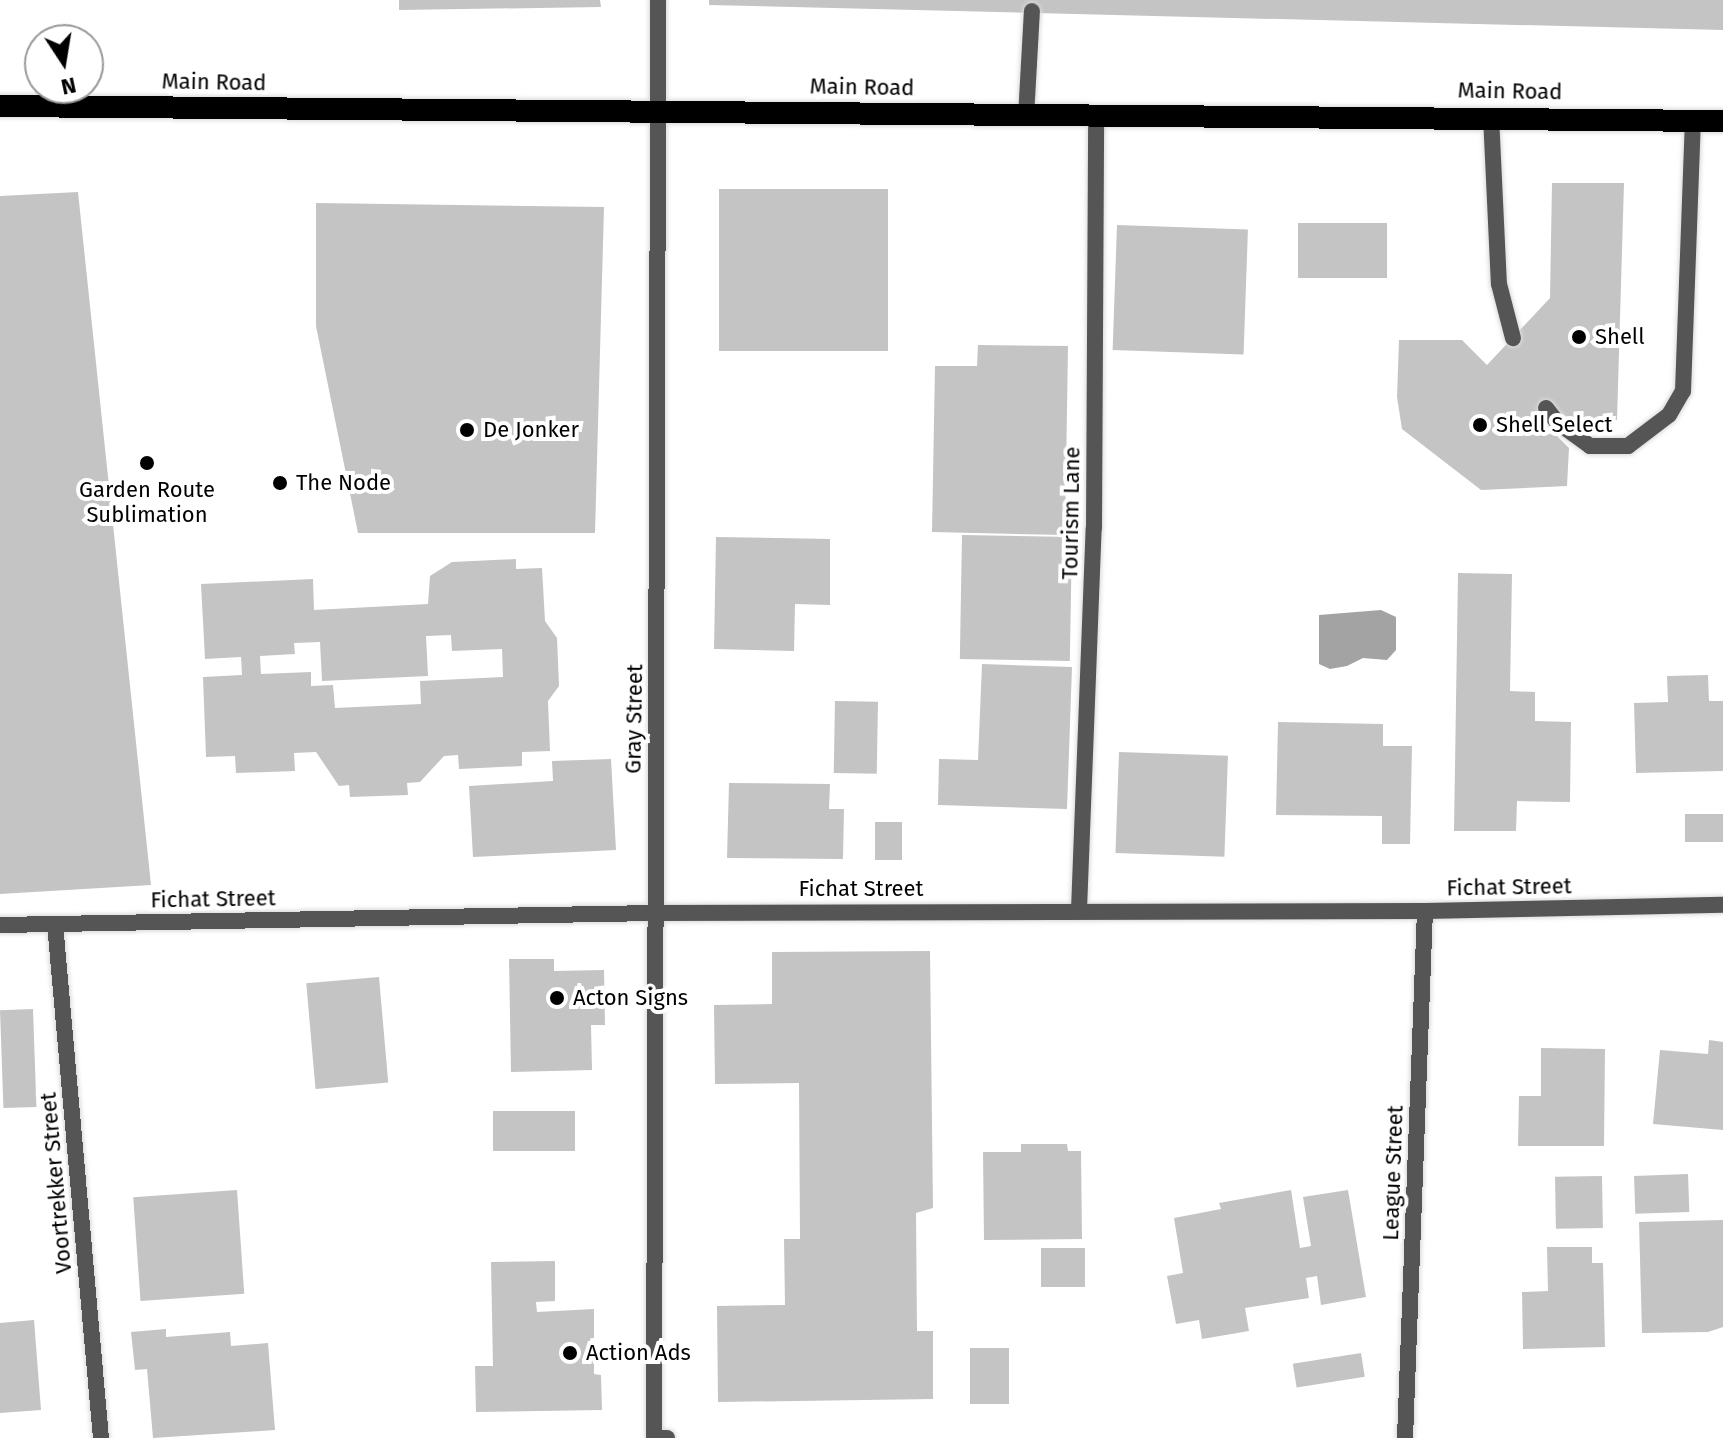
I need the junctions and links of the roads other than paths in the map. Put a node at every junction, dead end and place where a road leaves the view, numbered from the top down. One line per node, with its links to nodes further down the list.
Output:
1 (658, 0): 4 (street, Gray Street)
2 (1032, 11): 7 (street)
3 (0, 106): 4 (highway, Main Road)
4 (658, 109): 7 (highway, Main Road); 15 (street, Gray Street)
5 (1096, 116): 6 (highway, Main Road); 7 (highway, Main Road); 13 (street, Tourism Lane)
6 (1491, 116): 8 (highway, Main Road); 10 (street)
7 (1026, 117)
8 (1693, 120): 9 (highway, Main Road); 11 (street)
9 (1723, 121)
10 (1513, 338)
11 (1546, 408)
12 (1723, 905): 14 (street, Fichat Street)
13 (1079, 910): 14 (street, Fichat Street); 15 (street, Fichat Street)
14 (1425, 911): 21 (street, League Street)
15 (653, 913): 16 (street, Fichat Street); 19 (street, Gray Street)
16 (55, 924): 17 (street, Fichat Street); 18 (street, Voortrekker Street)
17 (0, 925)
18 (101, 1438)
19 (654, 1438): 20 (street)
20 (667, 1438)
21 (1405, 1438)

